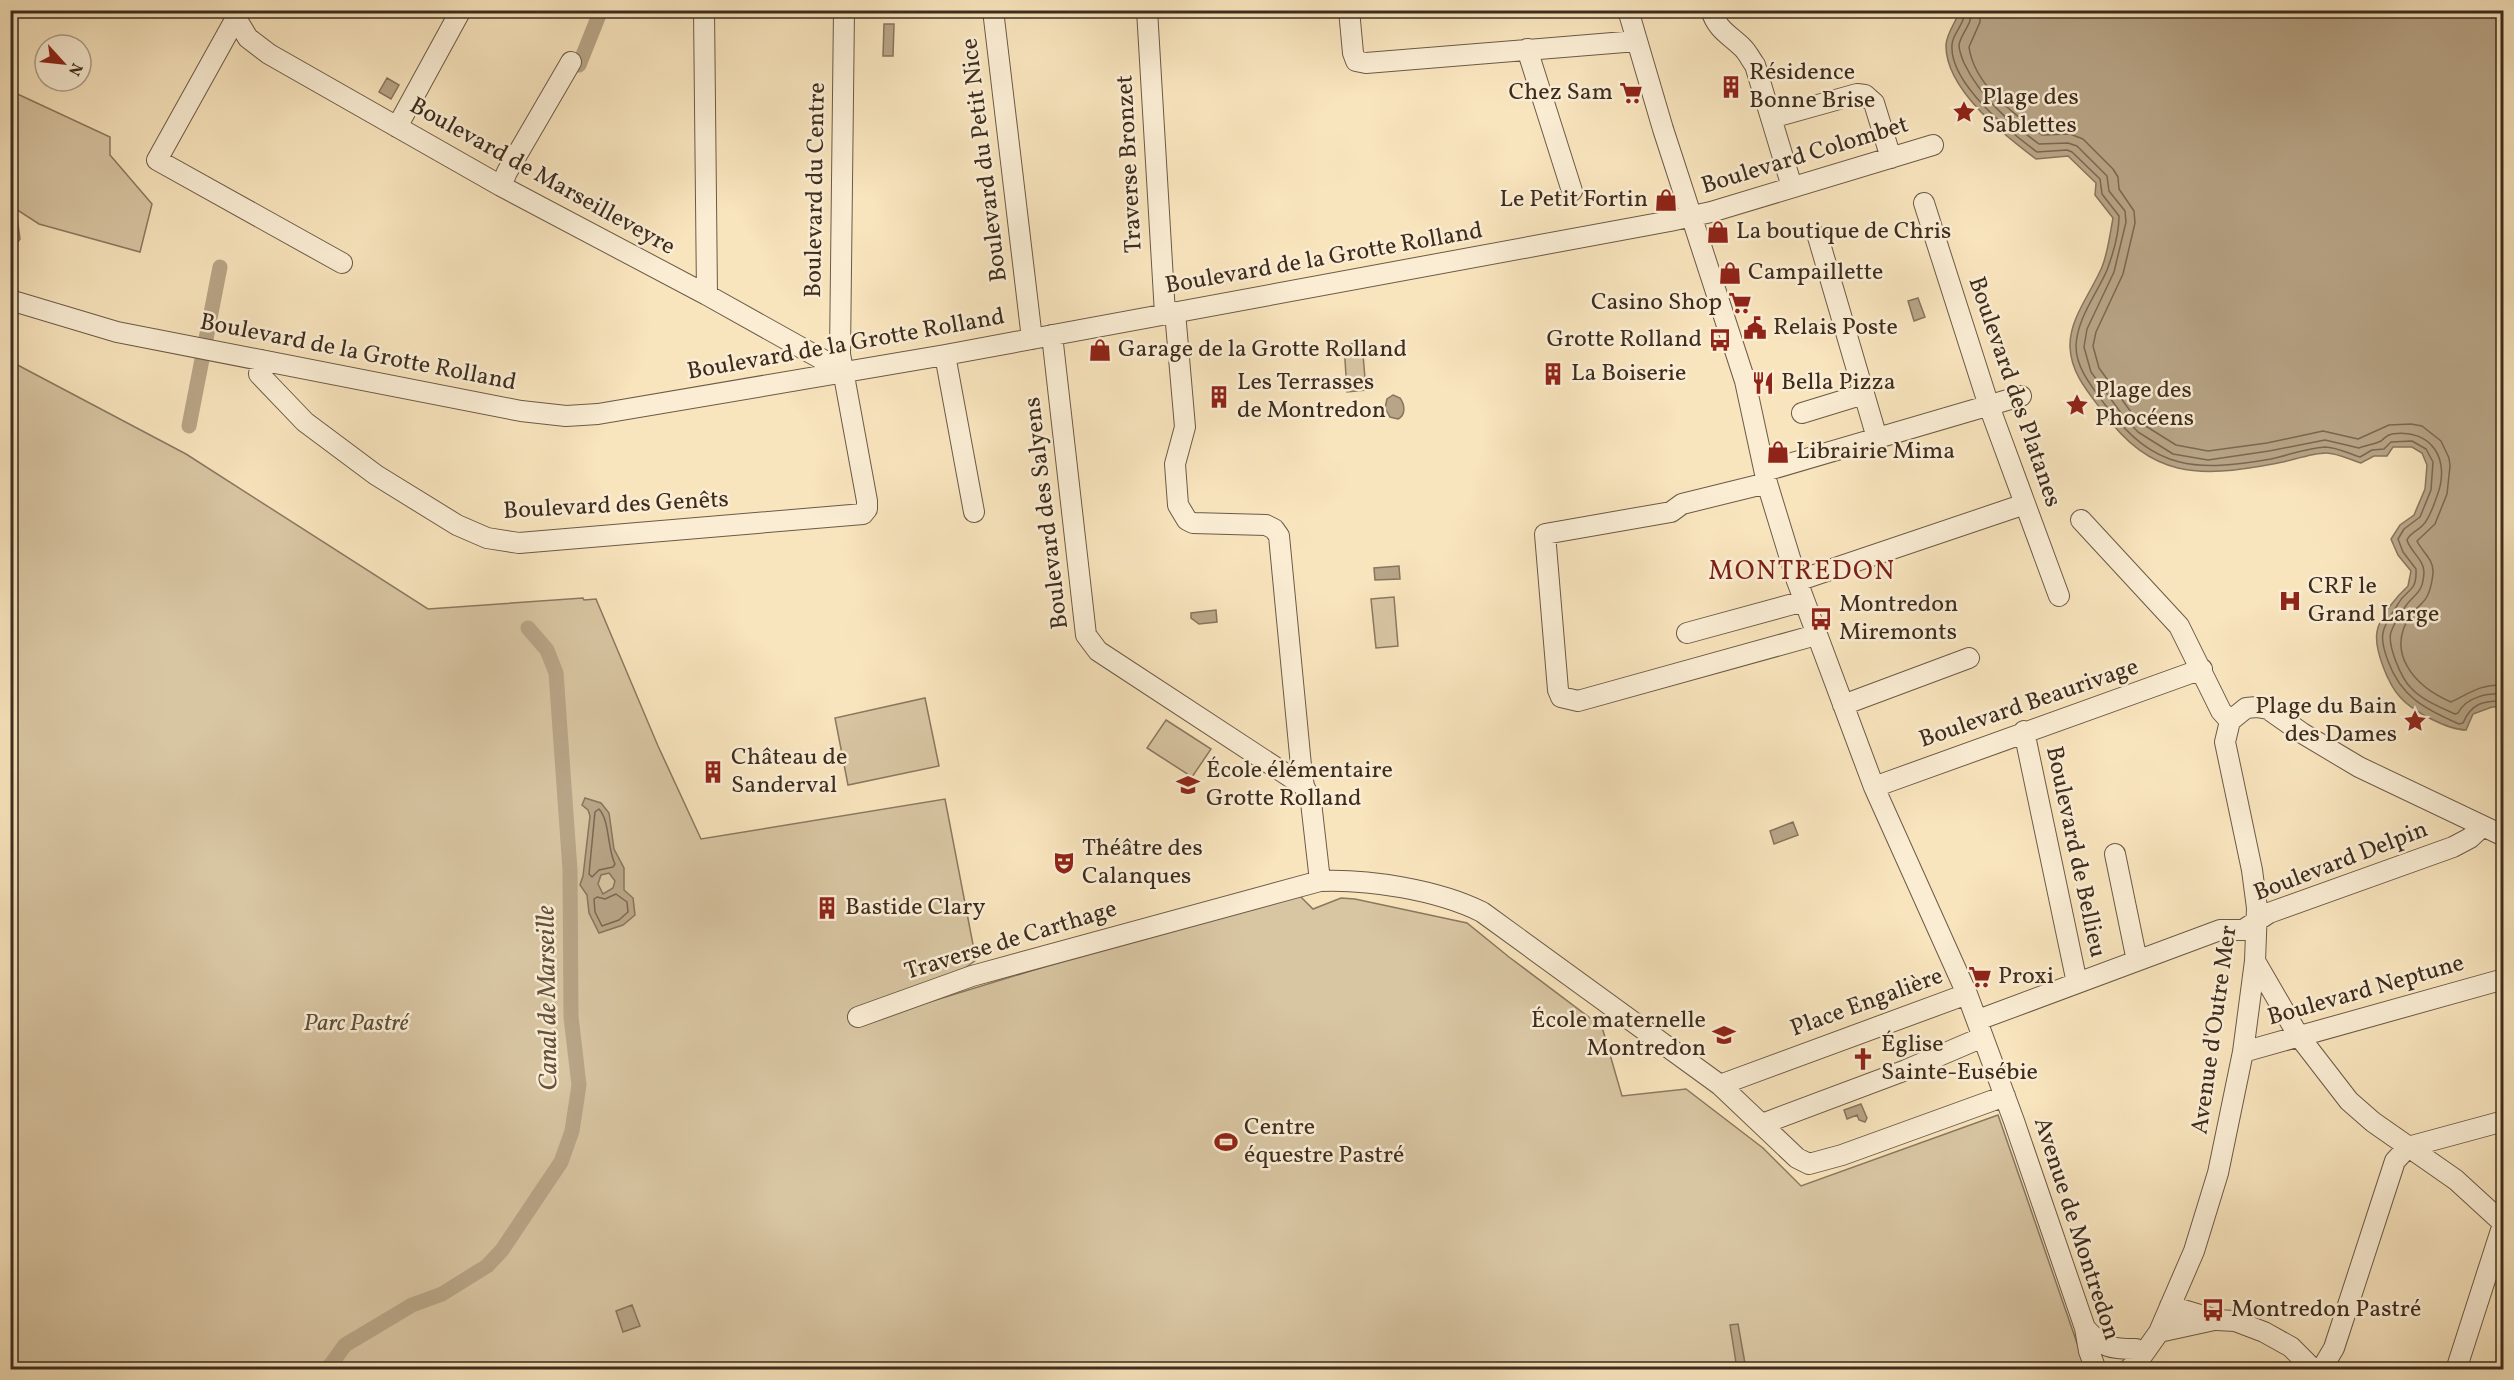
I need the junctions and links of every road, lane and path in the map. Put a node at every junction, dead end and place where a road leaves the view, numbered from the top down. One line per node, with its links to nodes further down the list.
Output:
1 (461, 10): 14 (street)
2 (704, 10): 24 (street)
3 (844, 10): 31 (street, Boulevard du Centre)
4 (993, 10): 28 (street, Boulevard du Petit Nice)
5 (1146, 10): 26 (street, Traverse Bronzet)
6 (1349, 10): 11 (street)
7 (1628, 10): 10 (street)
8 (1711, 10): 13 (street)
9 (233, 14): 14 (street, Boulevard de Marseilleveyre); 23 (street)
10 (1637, 41): 11 (street); 21 (street)
11 (1527, 49): 19 (street)
12 (571, 62): 17 (street)
13 (1771, 118): 16 (street); 18 (street)
14 (397, 127): 17 (street, Boulevard de Marseilleveyre)
15 (1933, 145): 16 (street, Boulevard Colombet)
16 (1891, 158): 18 (street, Boulevard Colombet)
17 (501, 186): 24 (street, Boulevard de Marseilleveyre)
18 (1792, 187): 21 (street, Boulevard Colombet)
19 (1572, 191)
20 (1924, 203): 34 (street, Boulevard des Platanes)
21 (1692, 217): 26 (street, Boulevard de la Grotte Rolland); 37 (street)
22 (1818, 237): 32 (street)
23 (342, 263)
24 (707, 295): 31 (street, Boulevard de Marseilleveyre)
25 (10, 300): 30 (street, Boulevard de la Grotte Rolland)
26 (1170, 313): 27 (street, Boulevard de la Grotte Rolland); 51 (street)
27 (1052, 335): 28 (street, Boulevard de la Grotte Rolland); 51 (street, Boulevard des Salyens)
28 (1032, 339): 29 (street, Boulevard de la Grotte Rolland)
29 (945, 355): 31 (street, Boulevard de la Grotte Rolland); 39 (street)
30 (261, 360): 31 (street, Boulevard de la Grotte Rolland); 31 (street, Boulevard des Genêts)
31 (843, 371)
32 (1864, 394): 35 (street); 36 (street)
33 (2021, 396): 34 (street)
34 (1989, 406): 36 (street); 42 (street, Boulevard des Platanes)
35 (1802, 413)
36 (1877, 438): 37 (street)
37 (1766, 477): 41 (street); 45 (street)
38 (2016, 507): 41 (street)
39 (974, 512)
40 (2081, 520): 47 (street)
41 (1797, 581): 43 (street)
42 (2059, 596)
43 (1804, 601): 44 (street); 45 (street)
44 (1687, 633)
45 (1816, 635): 48 (street)
46 (1969, 658): 48 (street)
47 (2202, 669): 49 (street); 50 (street, Boulevard Beaurivage)
48 (1843, 705): 52 (street)
49 (2230, 721): 53 (street); 57 (street, Avenue d'Outre Mer)
50 (2024, 731): 52 (street, Boulevard Beaurivage); 61 (street, Boulevard de Bellieu)
51 (1304, 786): 56 (street)
52 (1874, 787): 62 (street)
53 (2483, 826): 54 (street); 57 (street, Boulevard Delpin)
54 (2504, 836)
55 (2115, 854): 58 (street)
56 (1320, 881): 63 (street, Traverse de Carthage); 67 (street, Traverse de Carthage)
57 (2257, 921): 58 (street, Boulevard Delpin); 59 (street, Avenue d'Outre Mer)
58 (2137, 961): 61 (street, Boulevard Delpin)
59 (2254, 962): 65 (street); 66 (street, Avenue d'Outre Mer)
60 (2504, 979): 65 (street, Boulevard Neptune)
61 (2077, 983): 64 (street, Boulevard Delpin)
62 (1967, 993): 64 (street, Place Engalière); 67 (street, Place Engalière)
63 (858, 1017)
64 (1980, 1029): 68 (street, Avenue de Montredon); 70 (street)
65 (2298, 1035): 66 (street, Boulevard Neptune); 71 (street)
66 (2242, 1052): 73 (street, Avenue d'Outre Mer)
67 (1720, 1084): 70 (street, Traverse de Carthage)
68 (2005, 1096): 70 (street, Traverse de Carthage); 75 (street, Avenue de Montredon)
69 (2504, 1121): 71 (street)
70 (1762, 1124)
71 (2408, 1147): 72 (street); 82 (street)
72 (2503, 1224): 83 (street)
73 (2170, 1306): 74 (street); 76 (street, Avenue d'Outre Mer); 77 (street, Avenue d'Outre Mer)
74 (2217, 1320): 76 (street); 81 (street)
75 (2085, 1328): 77 (street); 78 (street, Avenue de Montredon)
76 (2159, 1332): 80 (street, Avenue d'Outre Mer)
77 (2136, 1349): 79 (street, Avenue d'Outre Mer)
78 (2100, 1368)
79 (2123, 1370)
80 (2128, 1370)
81 (2314, 1370)
82 (2321, 1370)
83 (2456, 1370)

